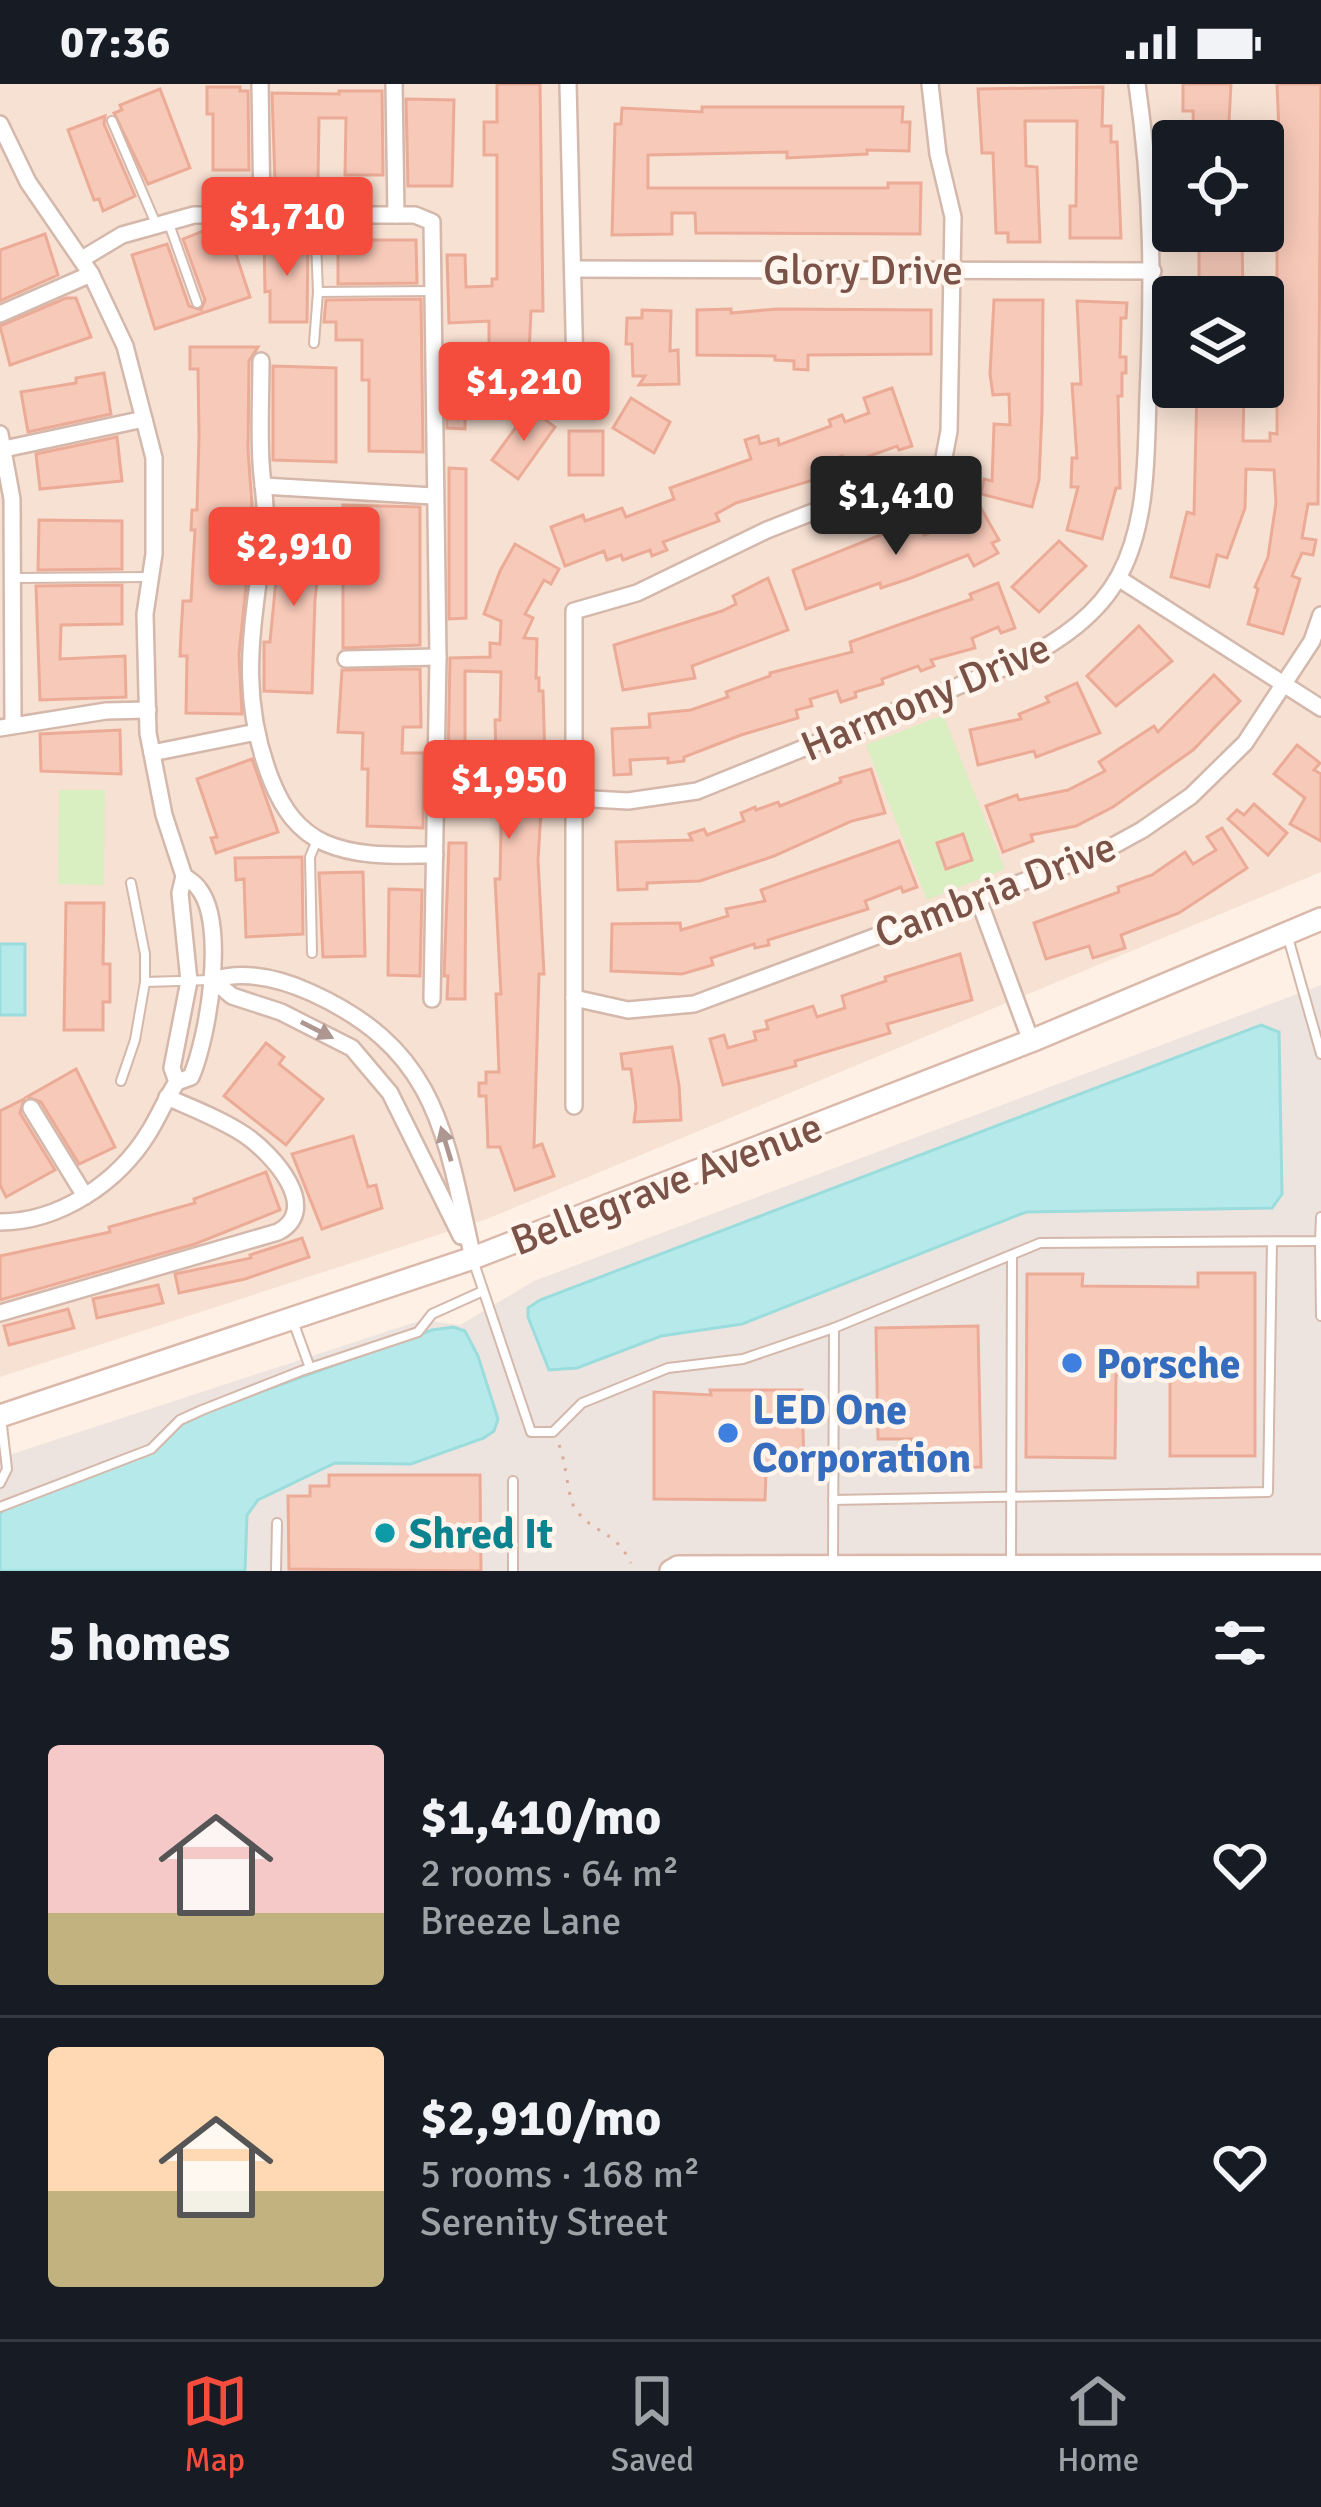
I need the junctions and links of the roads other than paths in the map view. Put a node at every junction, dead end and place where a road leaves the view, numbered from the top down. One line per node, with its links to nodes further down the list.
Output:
1 (260, 84): 8 (street)
2 (394, 84): 10 (street)
3 (568, 84): 13 (street)
4 (930, 84): 14 (street)
5 (1137, 84): 15 (street, Harmony Drive)
6 (112, 121): 11 (lane)
7 (0, 124): 12 (street)
8 (262, 213): 9 (street); 11 (street)
9 (315, 214): 10 (street); 17 (lane)
10 (396, 214): 16 (street)
11 (162, 222): 12 (street); 18 (lane)
12 (86, 267): 19 (street); 23 (street)
13 (573, 269): 14 (street, Glory Drive); 22 (street)
14 (952, 269): 15 (street, Glory Drive); 39 (street)
15 (1154, 272): 29 (street, Harmony Drive)
16 (433, 291): 17 (lane); 26 (street)
17 (318, 292): 20 (lane)
18 (197, 303)
19 (0, 314)
20 (314, 343)
21 (261, 361): 25 (street)
22 (575, 370)
23 (145, 418): 24 (street); 28 (street)
24 (2, 442): 27 (street)
25 (263, 486): 26 (street); 37 (street)
26 (433, 496): 31 (street)
27 (12, 578): 28 (lane); 36 (street)
28 (152, 578): 35 (street)
29 (1118, 578): 33 (street); 39 (street, Harmony Drive)
30 (1321, 615): 33 (street, Cambria Drive)
31 (437, 657): 32 (street); 41 (street)
32 (346, 658)
33 (1284, 683): 34 (street); 44 (street, Cambria Drive)
34 (1321, 707)
35 (148, 710): 36 (street); 38 (street)
36 (7, 726)
37 (256, 733): 38 (street); 40 (street)
38 (152, 753): 42 (street)
39 (574, 798): 51 (street)
40 (317, 838): 41 (street); 47 (lane)
41 (435, 854): 52 (street)
42 (184, 876): 48 (street); 49 (street)
43 (130, 883): 50 (lane)
44 (978, 898): 51 (street, Cambria Drive); 54 (street)
45 (1321, 919): 46 (main road, Bellegrave Avenue)
46 (1286, 933): 54 (main road, Bellegrave Avenue); 56 (lane)
47 (312, 953)
48 (213, 980): 49 (lane); 53 (street); 55 (street, one-way to 55); 58 (street)
49 (189, 981): 50 (lane); 58 (street)
50 (146, 982): 57 (lane)
51 (574, 998): 59 (street)
52 (432, 999)
53 (374, 1030): 55 (street); 67 (street, one-way to 53)
54 (1031, 1041): 67 (main road, Bellegrave Avenue)
55 (354, 1051): 67 (street)
56 (1321, 1054)
57 (121, 1081)
58 (172, 1090): 61 (street); 69 (street)
59 (574, 1106)
60 (31, 1108): 61 (street)
61 (85, 1196): 63 (street)
62 (1321, 1217): 64 (lane)
63 (0, 1222)
64 (1320, 1241): 65 (lane); 70 (lane)
65 (1272, 1242): 66 (lane); 77 (lane)
66 (1012, 1255): 72 (lane); 77 (lane)
67 (473, 1258): 68 (lane); 71 (main road, Bellegrave Avenue)
68 (484, 1291): 72 (lane); 73 (lane)
69 (0, 1312)
70 (1321, 1316)
71 (291, 1317): 73 (lane); 74 (main road, Bellegrave Avenue)
72 (834, 1328): 78 (lane)
73 (310, 1368): 79 (lane)
74 (0, 1416): 76 (lane)
75 (513, 1481): 86 (lane)
76 (0, 1483)
77 (1012, 1497): 78 (lane); 82 (lane)
78 (833, 1501): 83 (lane)
79 (0, 1507)
80 (277, 1523): 85 (lane)
81 (1321, 1566): 84 (main road)
82 (1011, 1568): 83 (main road); 84 (main road)
83 (833, 1569): 87 (main road)
84 (1119, 1570)
85 (276, 1571)
86 (513, 1571)
87 (671, 1571)

